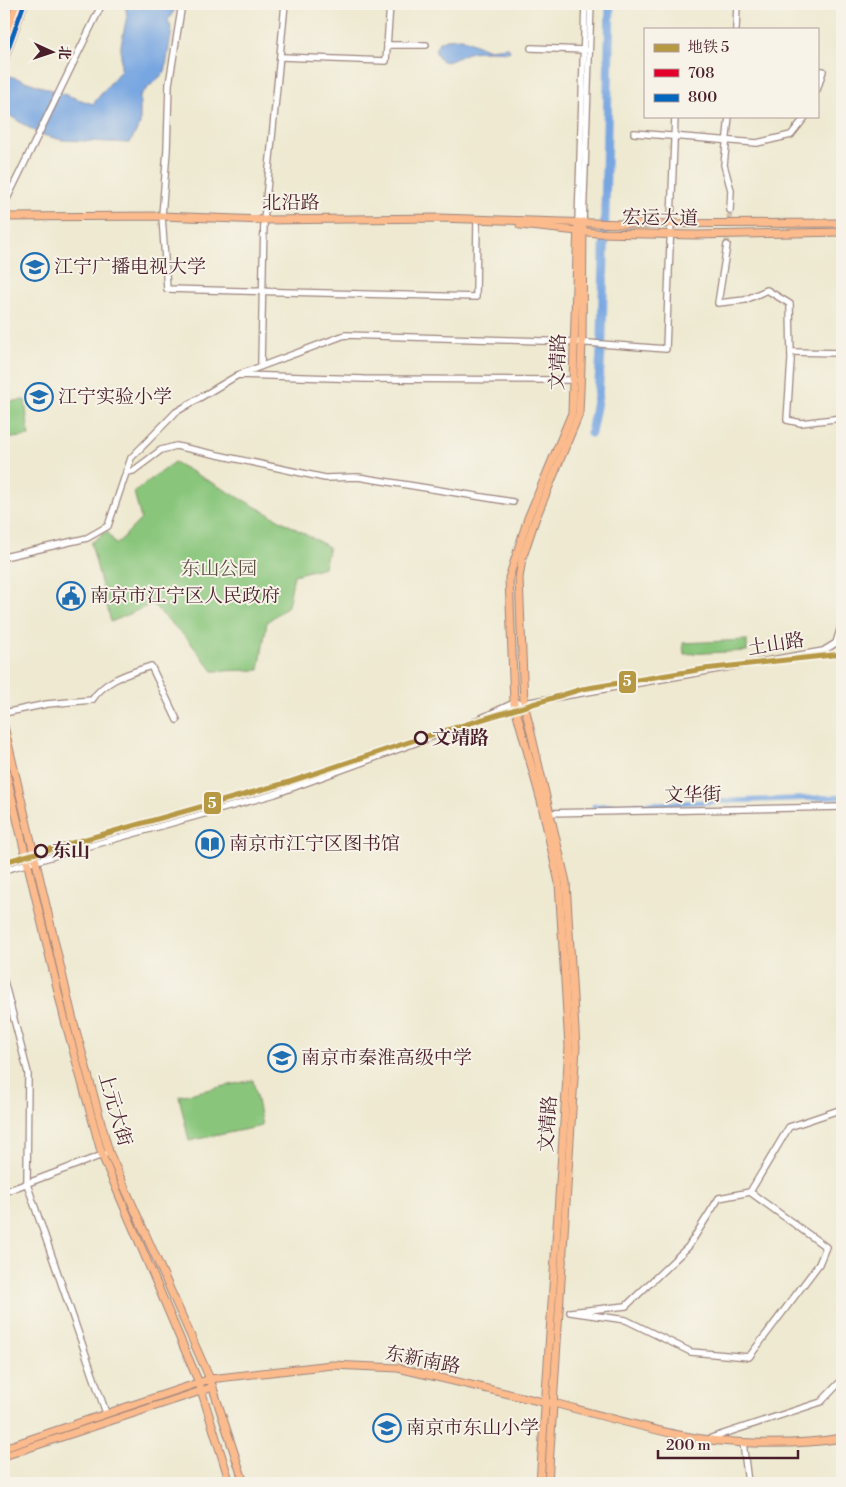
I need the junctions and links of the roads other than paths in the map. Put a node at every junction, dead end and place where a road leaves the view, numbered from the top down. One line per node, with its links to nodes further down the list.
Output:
1 (16, 4): 11 (main road)
2 (24, 4): 17 (main road)
3 (102, 4): 26 (street)
4 (182, 4): 28 (street)
5 (285, 4): 16 (street)
6 (390, 4): 12 (street)
7 (585, 4): 15 (street, 文靖路)
8 (591, 4): 32 (street, 文靖路)
9 (737, 4): 10 (street)
10 (736, 28)
11 (4, 39)
12 (387, 45): 13 (street); 16 (street)
13 (426, 46)
14 (531, 48): 15 (street)
15 (584, 50): 32 (street, 文靖路)
16 (281, 57): 30 (street)
17 (4, 60)
18 (818, 70): 19 (street)
19 (818, 86)
20 (675, 118): 24 (street)
21 (729, 118): 25 (street)
22 (804, 118): 25 (street)
23 (634, 133): 24 (street)
24 (674, 136): 25 (street); 33 (street)
25 (727, 140): 27 (street)
26 (4, 205)
27 (730, 210)
28 (162, 216): 29 (main road, 北沿路); 30 (main road, 北沿路); 39 (street)
29 (4, 217)
30 (264, 220): 31 (main road, 北沿路); 39 (street)
31 (477, 220): 32 (main road, 北沿路); 35 (main road, 宏运大道); 39 (street)
32 (581, 222): 33 (main road, 宏运大道); 35 (main road, 文靖路)
33 (670, 223): 34 (main road, 宏运大道); 37 (street)
34 (842, 223)
35 (580, 232): 37 (main road, 宏运大道); 40 (main road, 文靖路)
36 (842, 232): 37 (main road, 宏运大道)
37 (670, 234): 40 (street)
38 (727, 245): 41 (street)
39 (263, 292): 43 (street)
40 (581, 342): 43 (street); 45 (main road, 文靖路); 52 (main road, 文靖路)
41 (791, 352): 42 (street); 46 (street)
42 (842, 353)
43 (261, 364): 44 (street)
44 (238, 375): 45 (street); 47 (street)
45 (574, 380): 51 (main road, 文靖路)
46 (842, 418)
47 (126, 472): 48 (street); 49 (street)
48 (513, 502)
49 (4, 557)
50 (842, 623): 52 (street, 土山路)
51 (514, 703): 52 (street, 土山路); 58 (main road, 文靖路); 59 (street, 土山路)
52 (524, 703): 58 (main road, 文靖路)
53 (4, 713): 54 (street)
54 (176, 720)
55 (4, 726): 59 (main road, 上元大街)
56 (4, 764): 60 (main road, 上元大街)
57 (842, 807): 58 (street, 文华街)
58 (547, 813): 73 (main road, 文靖路)
59 (36, 860): 60 (street, 土山路); 64 (main road, 上元大街)
60 (27, 863): 61 (street, 土山路); 64 (main road, 上元大街)
61 (4, 870)
62 (4, 982): 65 (street)
63 (842, 1109): 67 (street)
64 (106, 1154): 65 (street); 68 (main road, 上元大街); 70 (main road, 上元大街)
65 (27, 1184): 66 (street); 74 (street)
66 (4, 1192)
67 (750, 1192): 67 (street)
68 (210, 1379): 70 (main road, 东新南路); 71 (main road, 上元大街); 73 (main road, 东新南路)
69 (842, 1380): 75 (street)
70 (199, 1383): 72 (main road, 上元大街); 74 (main road, 东新南路)
71 (213, 1387): 72 (main road); 81 (main road, 上元大街)
72 (202, 1391): 79 (main road); 80 (main road, 上元大街)
73 (550, 1403): 75 (main road, 东新南路); 82 (main road, 文靖路); 83 (main road, 文靖路)
74 (106, 1413): 78 (main road, 东新南路)
75 (712, 1438): 77 (main road, 东新南路)
76 (842, 1438): 77 (main road, 东新南路)
77 (743, 1442): 84 (street)
78 (4, 1448)
79 (4, 1456)
80 (230, 1483)
81 (244, 1483)
82 (540, 1483)
83 (548, 1483)
84 (748, 1483)

